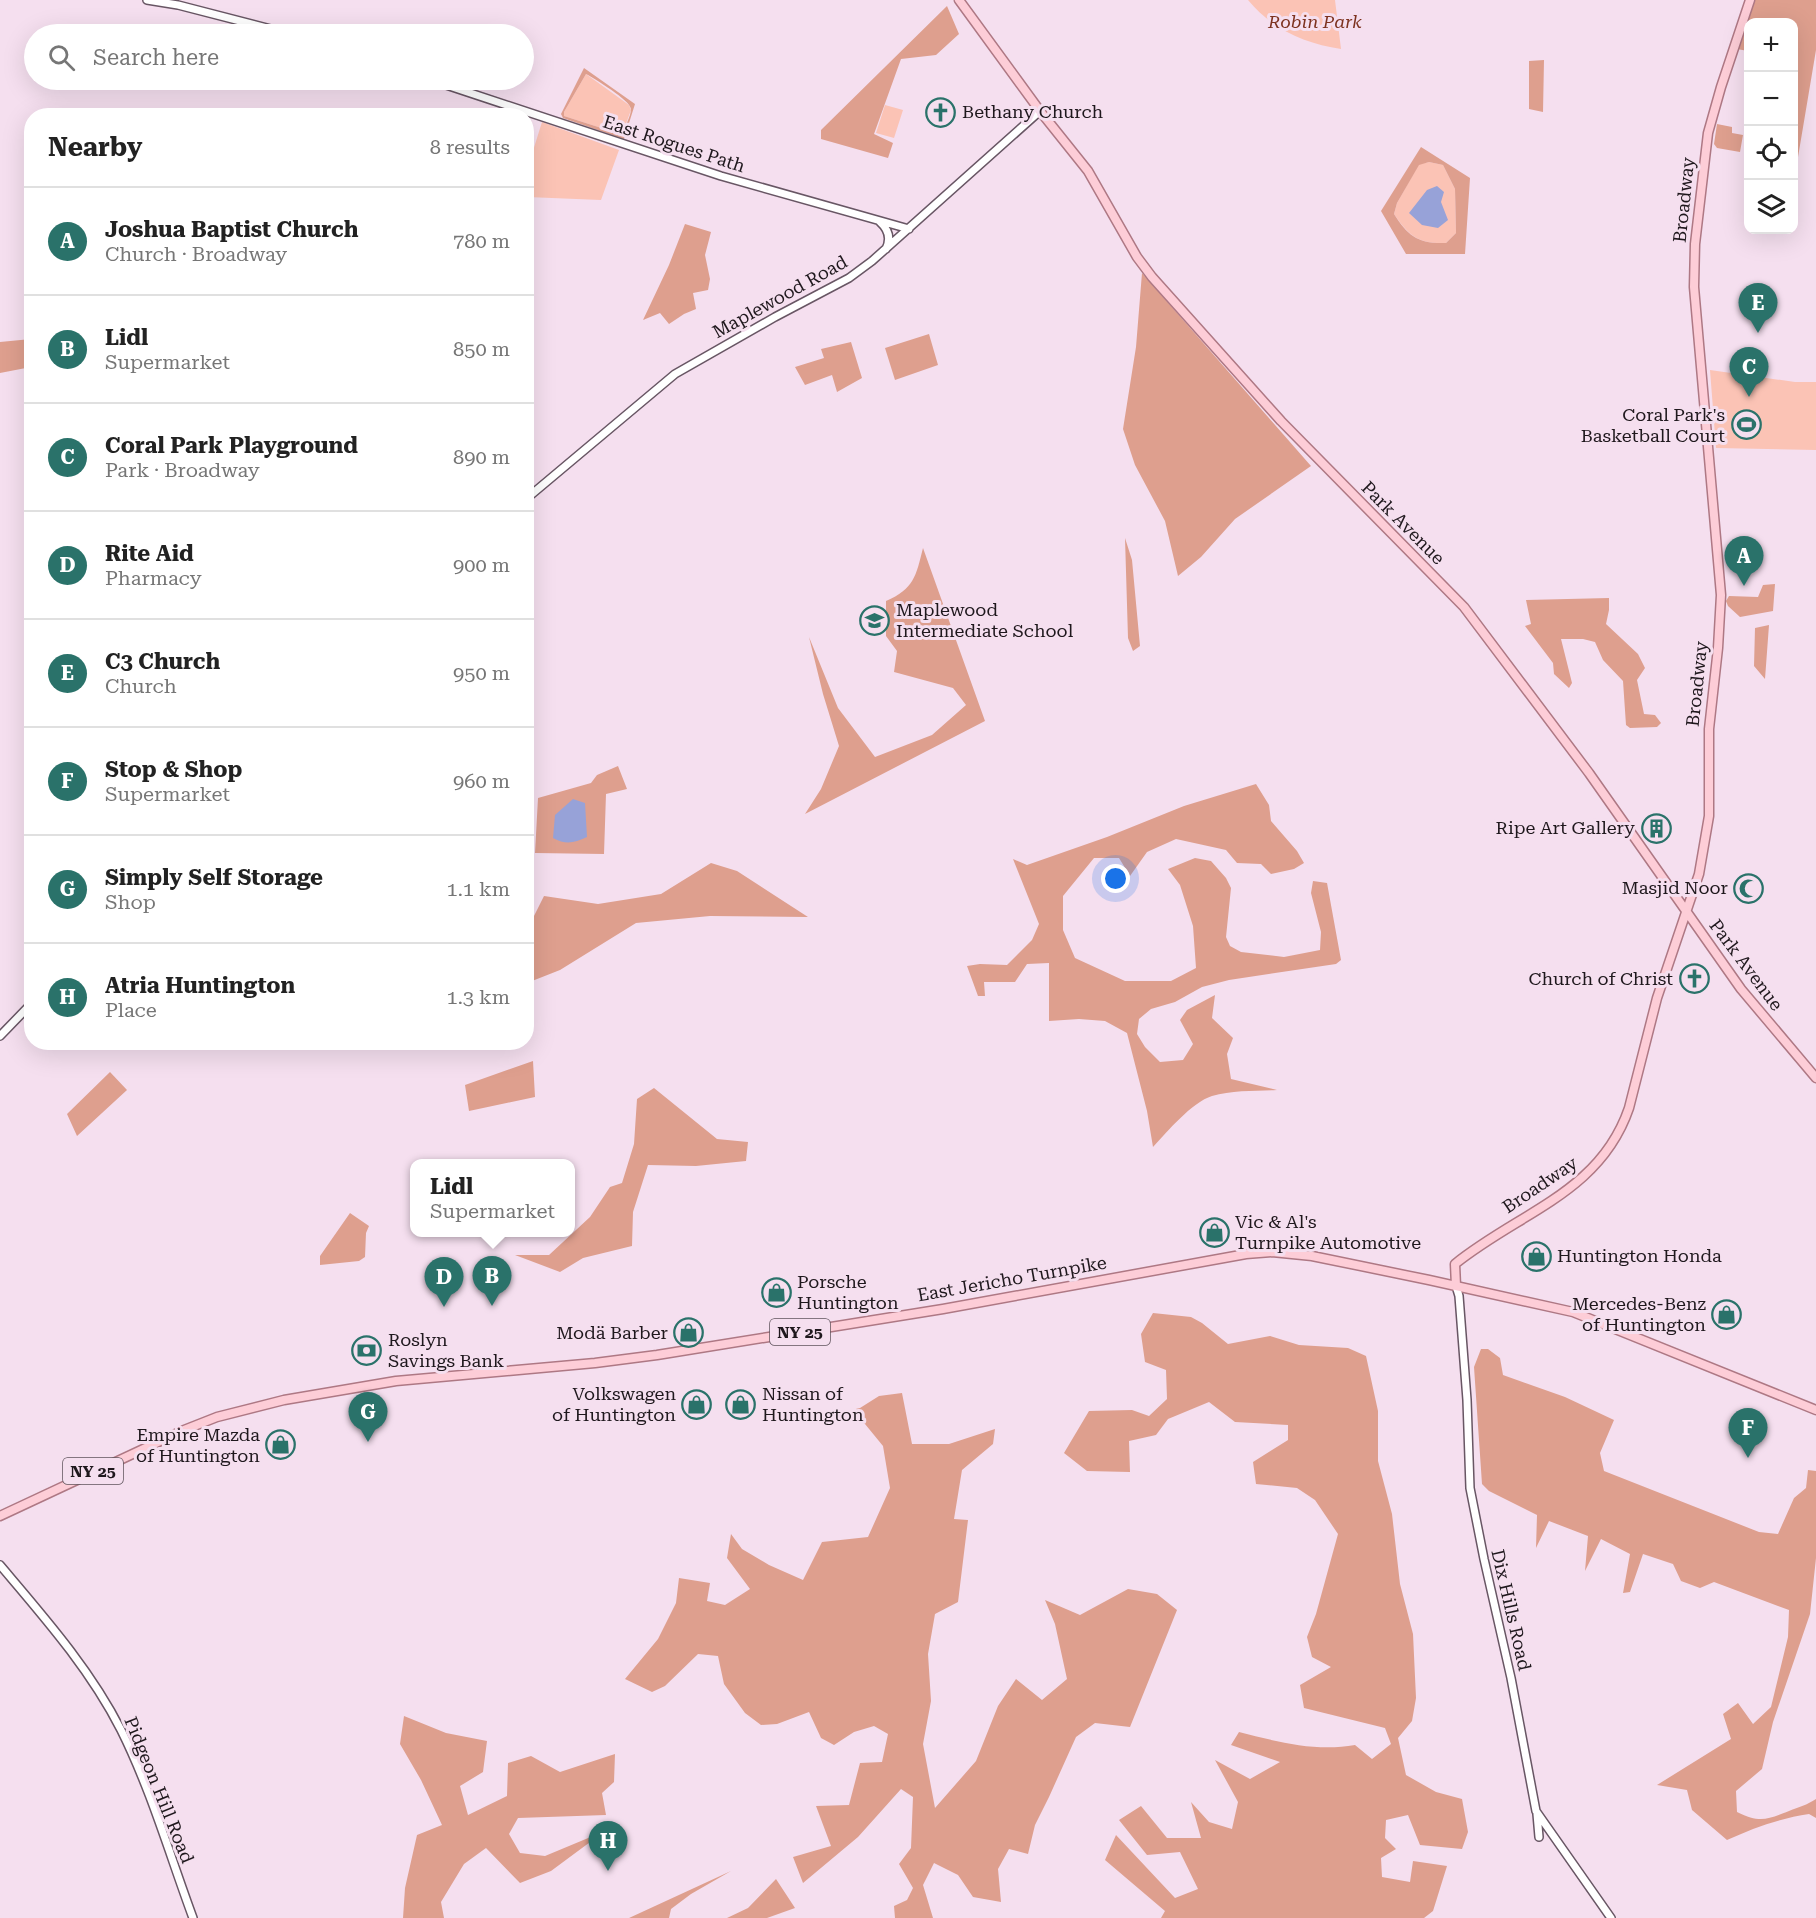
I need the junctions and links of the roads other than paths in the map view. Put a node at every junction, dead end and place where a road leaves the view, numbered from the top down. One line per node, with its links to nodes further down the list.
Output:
1 (147, 0): 4 (street)
2 (959, 0): 7 (main road, Park Avenue)
3 (1750, 0): 13 (main road, Broadway)
4 (252, 24)
5 (461, 90): 6 (street, East Rogues Path)
6 (516, 108)
7 (1040, 111): 10 (street, Maplewood Road); 13 (main road, Park Avenue)
8 (534, 114): 9 (street, East Rogues Path)
9 (878, 220): 10 (street, East Rogues Path); 11 (street)
10 (909, 229): 11 (street, Maplewood Road)
11 (883, 252): 12 (street, Maplewood Road)
12 (534, 492)
13 (1687, 913): 16 (main road, Park Avenue); 17 (main road, Broadway)
14 (24, 1011): 15 (street)
15 (0, 1036)
16 (1816, 1078)
17 (1456, 1286): 18 (main road, East Jericho Turnpike / NY 25); 19 (main road, East Jericho Turnpike / NY 25); 21 (street, Dix Hills Road)
18 (1816, 1410)
19 (0, 1516)
20 (0, 1565): 23 (street, Pidgeon Hill Road)
21 (1536, 1811): 22 (street); 24 (street, Dix Hills Road)
22 (1539, 1837)
23 (193, 1918)
24 (1611, 1918)

